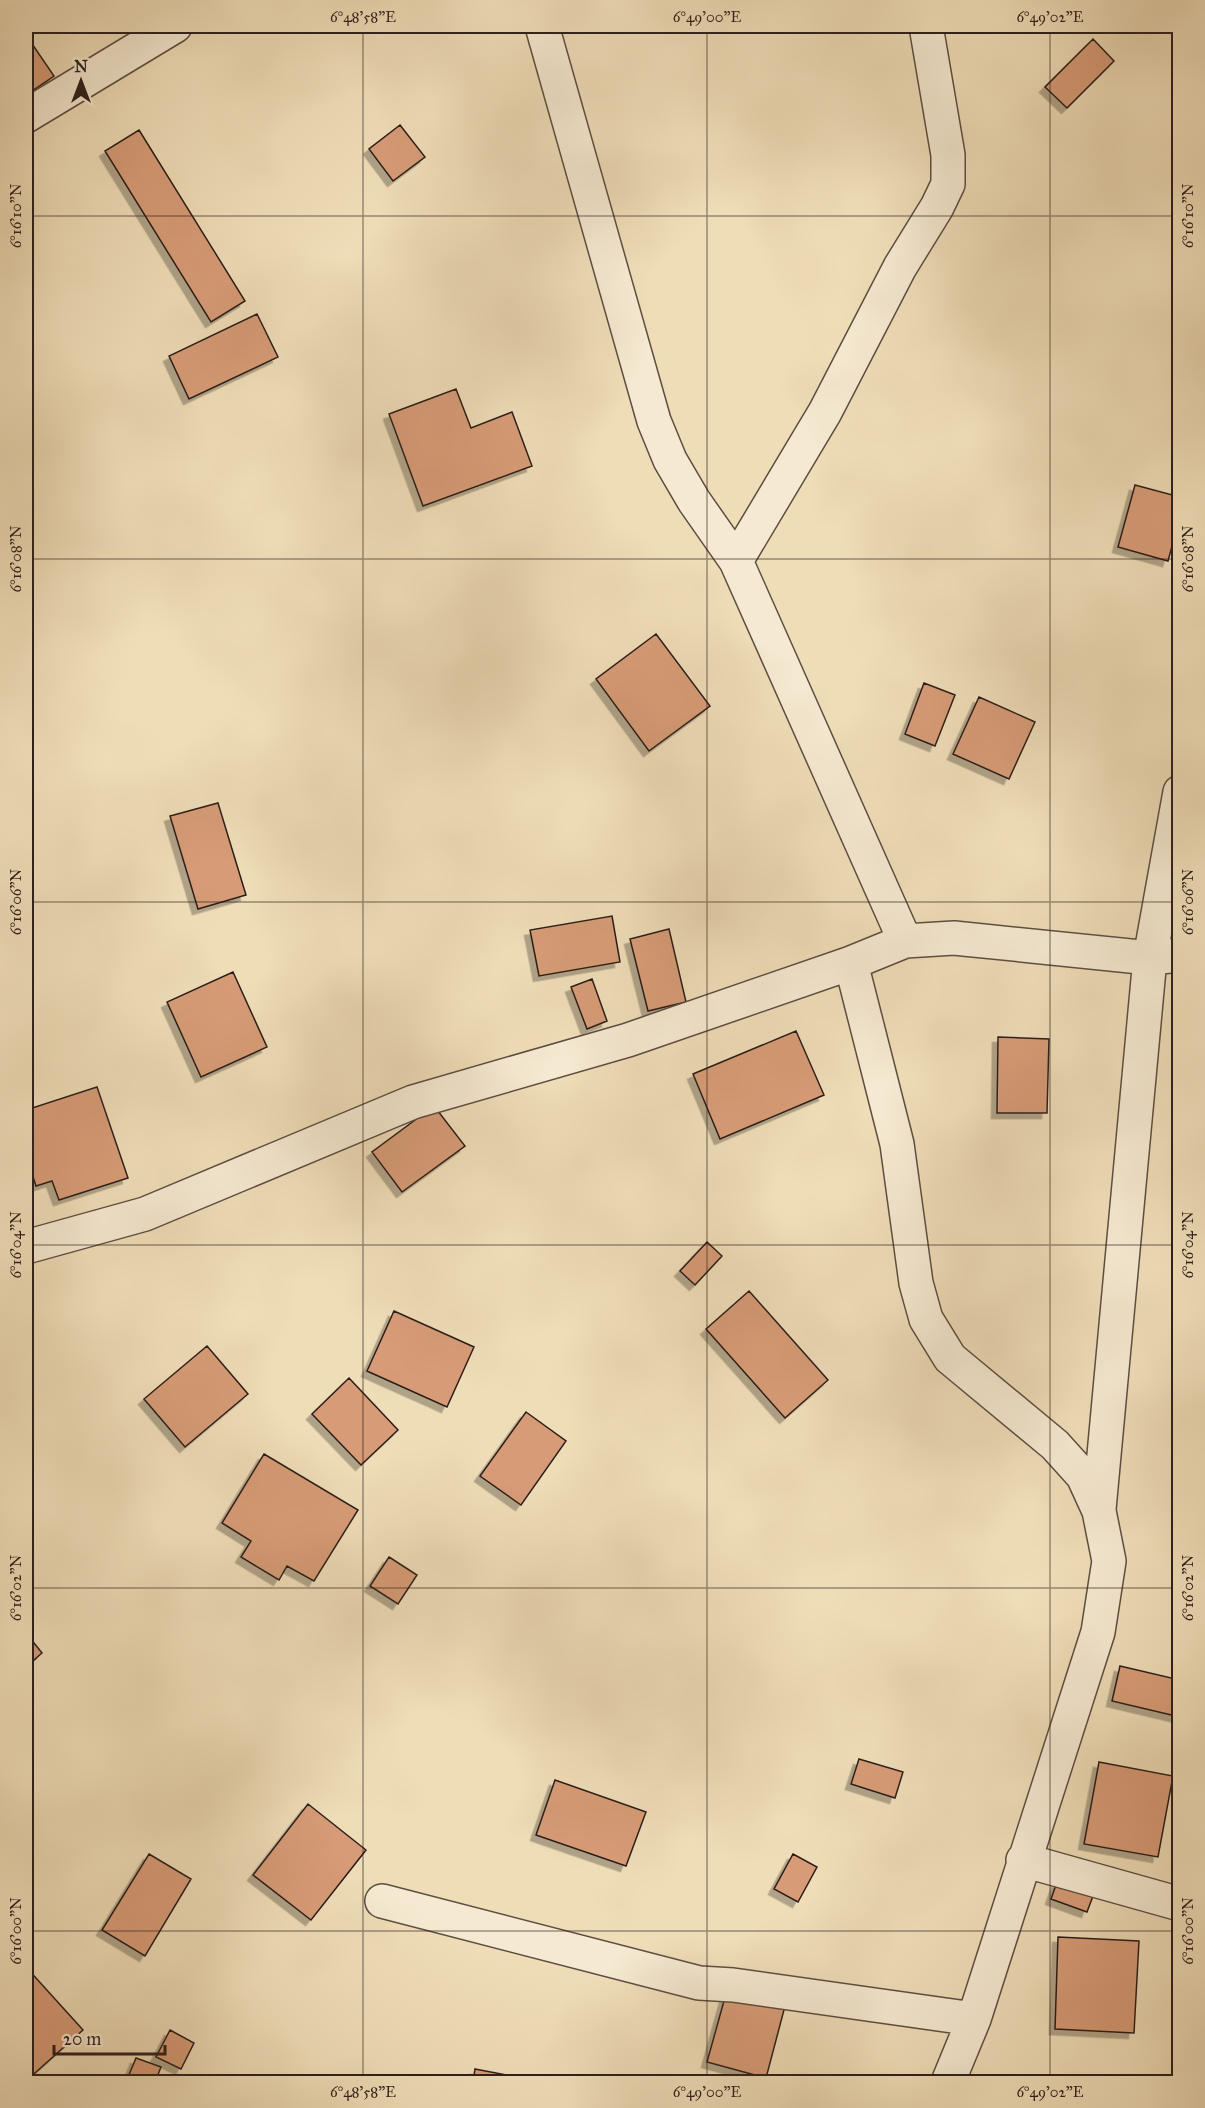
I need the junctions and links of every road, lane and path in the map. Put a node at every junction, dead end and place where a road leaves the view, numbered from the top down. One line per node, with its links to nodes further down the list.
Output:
1 (175, 26): 4 (street)
2 (542, 26): 5 (street)
3 (926, 26): 5 (street)
4 (26, 116)
5 (736, 561): 7 (street)
6 (1179, 792): 8 (street)
7 (905, 941): 8 (street); 9 (street)
8 (1165, 957): 11 (street)
9 (851, 963): 10 (street); 11 (street)
10 (26, 1247)
11 (1099, 1511): 12 (street)
12 (1023, 1860): 14 (street); 15 (street)
13 (382, 1901): 15 (street)
14 (1179, 1904)
15 (974, 2019): 16 (street)
16 (948, 2082)

